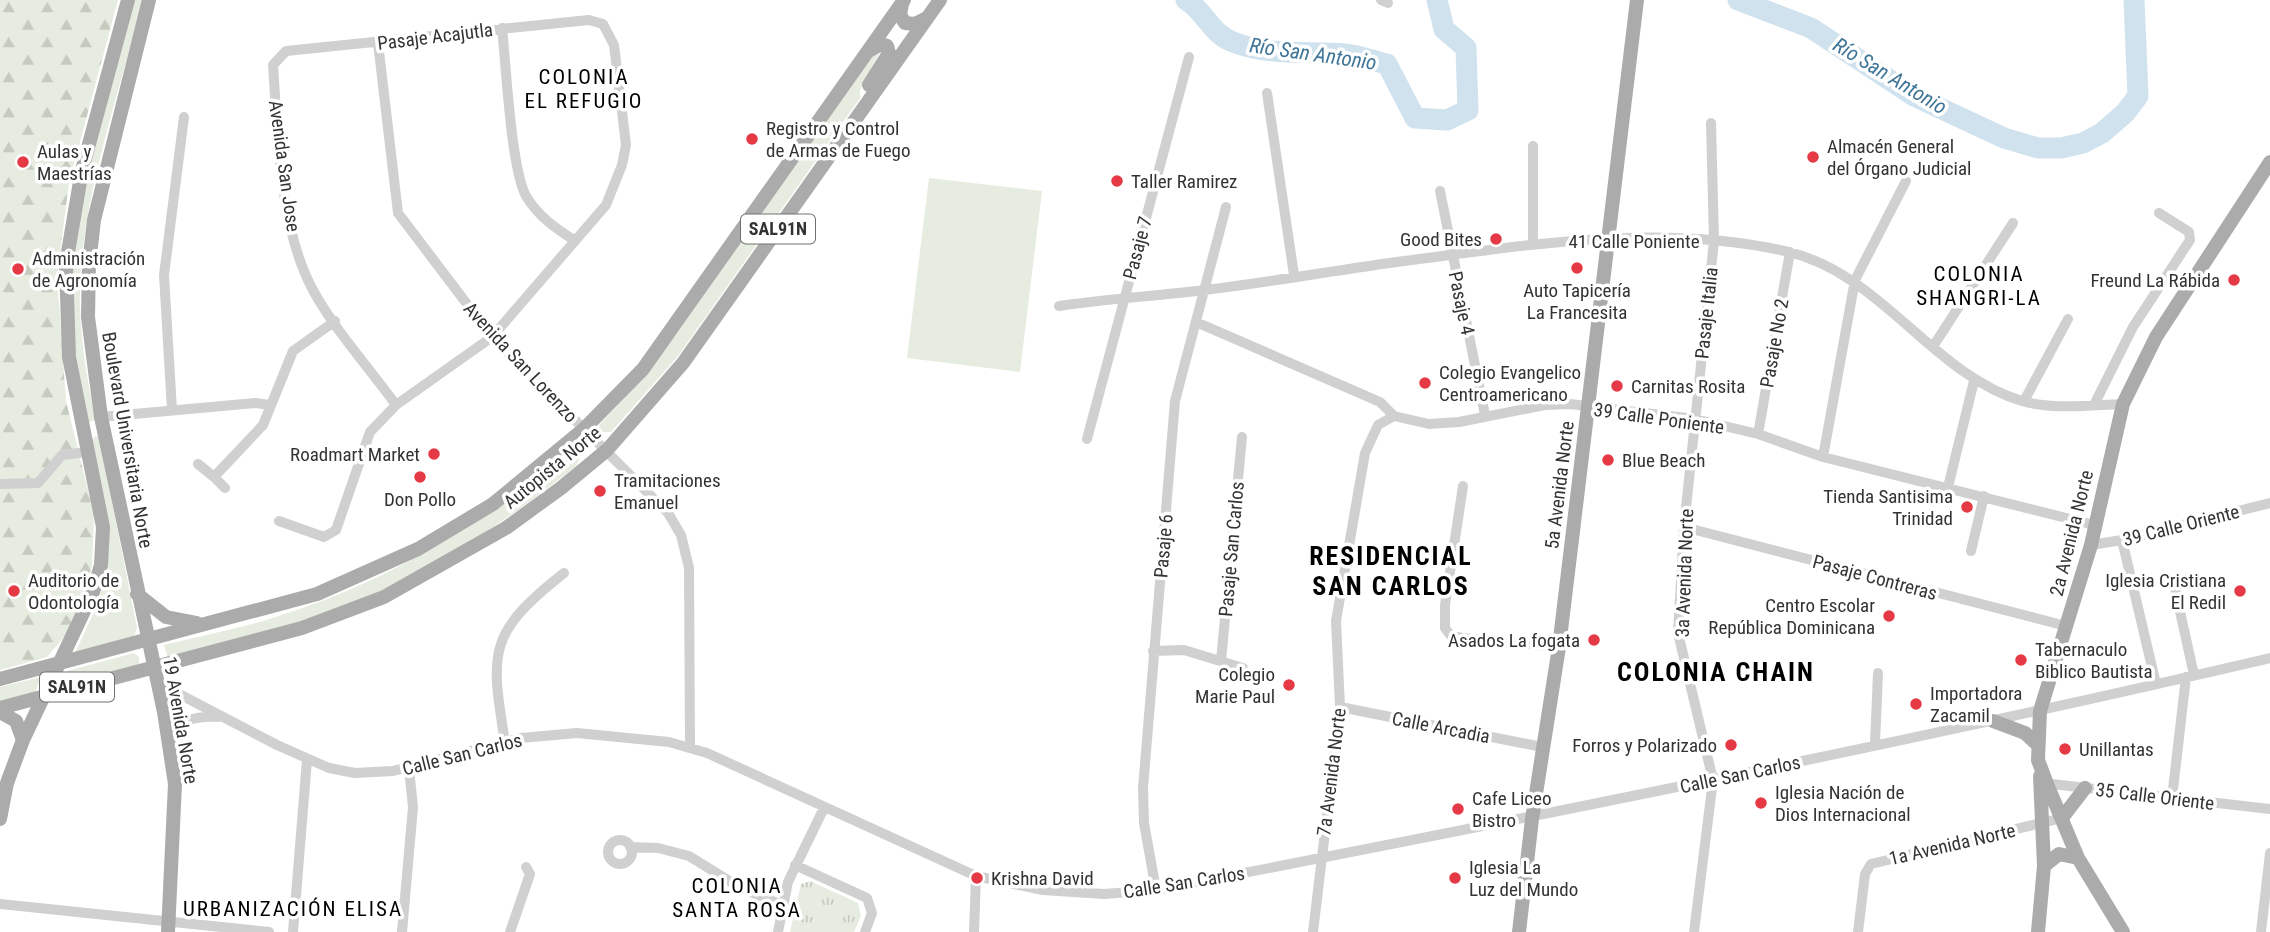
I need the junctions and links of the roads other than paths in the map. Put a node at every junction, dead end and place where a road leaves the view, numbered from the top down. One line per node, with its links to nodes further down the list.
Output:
1 (128, 0): 56 (main road, Boulevard Universitaria Norte)
2 (149, 0): 49 (main road, Boulevard Universitaria Norte)
3 (940, 0): 6 (main road, Autopista Norte / SAL91N)
4 (904, 1): 6 (main road); 9 (main road, Autopista Norte / SAL91N)
5 (1637, 3): 23 (main road, 5a Avenida Norte)
6 (927, 18): 13 (main road, Autopista Norte / SAL91N)
7 (502, 28): 8 (street, Pasaje Acajutla); 24 (street); 24 (street, Pasaje Acajutla)
8 (378, 43): 11 (street, Pasaje Acajutla); 37 (street, Avenida San Lorenzo)
9 (870, 50): 13 (main road); 51 (main road, Autopista Norte / SAL91N)
10 (1189, 57): 32 (street, Pasaje 7)
11 (273, 65): 35 (street, Avenida San Jose)
12 (1267, 93): 29 (street)
13 (868, 102): 55 (main road, Autopista Norte / SAL91N)
14 (184, 117): 46 (street)
15 (1711, 123): 25 (street, Pasaje Italia)
16 (1533, 146): 26 (street)
17 (2270, 162): 41 (main road, 2a Avenida Norte)
18 (1906, 181): 30 (street)
19 (1440, 191): 28 (street, Pasaje 4)
20 (1226, 207): 31 (street, Pasaje 6)
21 (2159, 213): 44 (street)
22 (2013, 223): 38 (street)
23 (1608, 237): 25 (street, 41 Calle Poniente); 26 (street, 41 Calle Poniente); 45 (main road, 5a Avenida Norte)
24 (574, 240): 37 (street)
25 (1714, 241): 27 (street, 41 Calle Poniente); 50 (street, Pasaje Italia)
26 (1533, 244): 28 (street, 41 Calle Poniente)
27 (1790, 252): 30 (street, 41 Calle Poniente); 52 (street, Pasaje No 2)
28 (1452, 255): 29 (street, 41 Calle Poniente); 47 (street, Pasaje 4)
29 (1294, 275): 31 (street, 41 Calle Poniente)
30 (1855, 280): 38 (street, 41 Calle Poniente); 57 (street)
31 (1204, 290): 32 (street, 41 Calle Poniente); 36 (street, Pasaje 6)
32 (1124, 297): 33 (street, 41 Calle Poniente); 54 (street, Pasaje 7)
33 (1059, 306)
34 (2068, 319): 40 (street)
35 (335, 321): 42 (street); 43 (street, Avenida San Jose)
36 (1196, 322): 48 (street, 39 Calle Poniente); 79 (street, Pasaje 6)
37 (492, 337): 43 (street); 51 (street, Avenida San Lorenzo)
38 (1934, 345): 39 (street, 41 Calle Poniente)
39 (1974, 381): 40 (street, 41 Calle Poniente); 62 (street)
40 (2024, 401): 44 (street, 41 Calle Poniente)
41 (2123, 404): 44 (street, 41 Calle Poniente); 67 (main road, 2a Avenida Norte)
42 (271, 405): 46 (street); 59 (street)
43 (396, 405): 66 (street)
44 (2094, 405)
45 (1588, 408): 47 (street, 39 Calle Poniente); 50 (street, 39 Calle Poniente); 78 (main road, 5a Avenida Norte)
46 (172, 410): 49 (street)
47 (1485, 415): 48 (street, 39 Calle Poniente)
48 (1394, 416): 91 (street, 7a Avenida Norte)
49 (101, 417): 74 (main road, Boulevard Universitaria Norte)
50 (1695, 419): 52 (street, 39 Calle Poniente); 68 (street, 3a Avenida Norte)
51 (584, 429): 55 (street, Avenida San Lorenzo); 75 (main road, Autopista Norte / SAL91N)
52 (1758, 434): 57 (street, 39 Calle Poniente)
53 (1241, 436): 81 (street, Pasaje San Carlos)
54 (1087, 439)
55 (607, 450): 83 (main road, Autopista Norte / SAL91N); 101 (street, Avenida San Lorenzo)
56 (86, 452): 60 (street); 82 (main road, Boulevard Universitaria Norte)
57 (1823, 457): 62 (street, 39 Calle Poniente)
58 (198, 464): 59 (street)
59 (214, 477): 63 (street)
60 (0, 484)
61 (1463, 486): 78 (street)
62 (1948, 487): 64 (street, 39 Calle Poniente)
63 (225, 488)
64 (1984, 496): 67 (street, 39 Calle Poniente); 71 (street)
65 (2270, 503): 69 (street, 39 Calle Oriente)
66 (279, 521)
67 (2094, 525): 70 (main road, 2a Avenida Norte)
68 (1684, 527): 76 (street, Pasaje Contreras); 105 (street, 3a Avenida Norte)
69 (2122, 540): 70 (street, 39 Calle Oriente); 89 (street)
70 (2091, 545): 76 (main road, 2a Avenida Norte)
71 (1971, 551)
72 (564, 573): 97 (street)
73 (2174, 584): 86 (street)
74 (137, 594): 75 (main road); 77 (main road, Boulevard Universitaria Norte)
75 (209, 624): 77 (main road, Autopista Norte / SAL91N)
76 (2066, 626): 93 (main road, 2a Avenida Norte)
77 (147, 640): 82 (main road, Autopista Norte / SAL91N); 83 (main road, 19 Avenida Norte)
78 (1559, 647): 102 (main road, 5a Avenida Norte)
79 (1153, 651): 81 (street); 124 (street, Pasaje 6)
80 (2270, 658): 86 (street, Calle San Carlos)
81 (1221, 661): 84 (street)
82 (57, 664): 87 (main road, Autopista Norte / SAL91N); 90 (main road, Boulevard Universitaria Norte)
83 (154, 668): 88 (main road, 19 Avenida Norte); 90 (main road, Autopista Norte / SAL91N)
84 (1243, 668)
85 (1878, 673): 99 (street)
86 (2190, 676): 89 (street, Calle San Carlos); 108 (street)
87 (0, 679)
88 (158, 683): 94 (street, Calle San Carlos); 98 (main road, 19 Avenida Norte)
89 (2156, 684): 93 (street, Calle San Carlos)
90 (43, 695): 92 (main road, Autopista Norte / SAL91N); 96 (main road, Boulevard Universitaria Norte)
91 (1340, 707): 102 (street, Calle Arcadia); 117 (street, 7a Avenida Norte)
92 (0, 710): 96 (main road)
93 (2040, 712): 95 (street, Calle San Carlos); 100 (main road, 2a Avenida Norte)
94 (225, 717): 98 (street); 103 (street, Calle San Carlos)
95 (1993, 720): 99 (street, Calle San Carlos); 100 (main road)
96 (23, 740): 112 (main road, Boulevard Universitaria Norte)
97 (505, 742): 101 (street, Calle San Carlos); 104 (street, Calle San Carlos)
98 (170, 743): 127 (main road, 19 Avenida Norte)
99 (1875, 744): 105 (street, Calle San Carlos)
100 (2038, 745): 106 (main road, 2a Avenida Norte)
101 (690, 746): 109 (street, Calle San Carlos)
102 (1542, 747): 113 (main road, 5a Avenida Norte)
103 (307, 760): 104 (street, Calle San Carlos); 129 (street)
104 (409, 768): 130 (street)
105 (1713, 780): 113 (street, Calle San Carlos); 137 (street, 3a Avenida Norte)
106 (2044, 783): 107 (street, 35 Calle Oriente); 111 (main road); 114 (main road, 2a Avenida Norte)
107 (2085, 788): 108 (street, 35 Calle Oriente); 111 (main road)
108 (2172, 798): 110 (street, 35 Calle Oriente)
109 (824, 808): 119 (street); 122 (street, Calle San Carlos)
110 (2270, 809)
111 (2062, 818): 114 (street, 1a Avenida Norte); 118 (main road)
112 (0, 819)
113 (1532, 819): 117 (street, Calle San Carlos); 136 (main road, 5a Avenida Norte)
114 (2043, 823): 120 (main road, 2a Avenida Norte); 138 (street, 1a Avenida Norte)
115 (630, 846): 126 (street)
116 (2270, 853): 123 (street)
117 (1320, 859): 124 (street, Calle San Carlos); 135 (street, 7a Avenida Norte)
118 (2078, 859): 120 (main road); 140 (main road)
119 (796, 865): 126 (street); 133 (street)
120 (2044, 866): 139 (main road, 2a Avenida Norte)
121 (526, 867): 131 (street)
122 (976, 876): 124 (street, Calle San Carlos); 134 (street)
123 (2268, 884): 141 (street)
124 (1156, 890)
125 (0, 904): 127 (street)
126 (782, 905): 132 (street)
127 (168, 927): 128 (street)
128 (269, 932)
129 (293, 932)
130 (402, 932)
131 (510, 932)
132 (778, 932)
133 (866, 932)
134 (974, 932)
135 (1313, 932)
136 (1519, 932)
137 (1694, 932)
138 (1858, 932)
139 (2038, 932)
140 (2123, 932)
141 (2261, 932)

